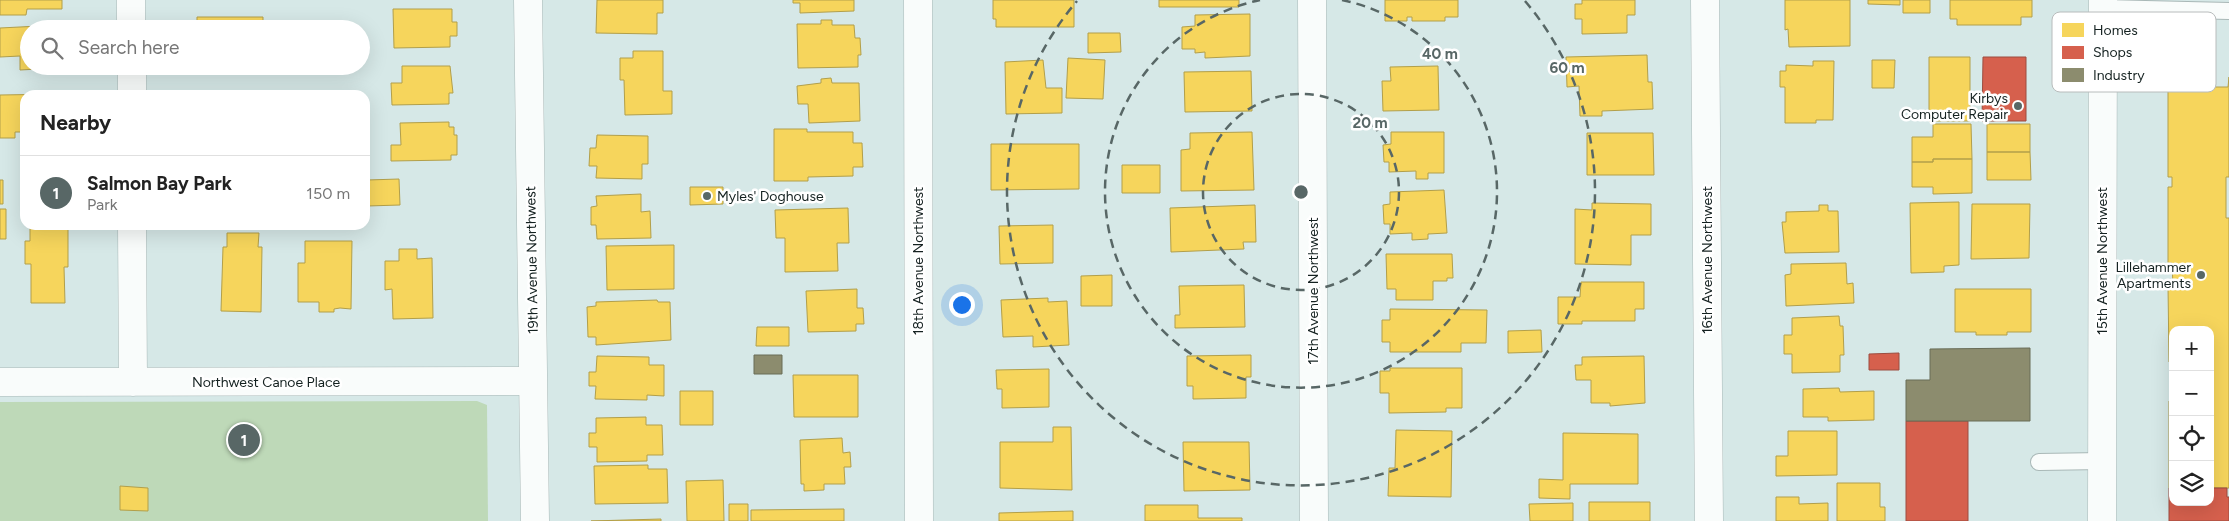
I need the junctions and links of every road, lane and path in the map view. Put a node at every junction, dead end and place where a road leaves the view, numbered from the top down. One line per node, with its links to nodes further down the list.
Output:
1 (131, 0): 8 (street)
2 (528, 0): 13 (street, 19th Avenue Northwest)
3 (918, 0): 19 (street, 18th Avenue Northwest)
4 (1312, 0): 20 (street, 17th Avenue Northwest)
5 (1705, 0): 21 (street, 16th Avenue Northwest)
6 (2102, 4): 7 (lane)
7 (2229, 11)
8 (131, 20)
9 (132, 75): 10 (street)
10 (132, 90)
11 (2102, 92): 16 (street, 15th Avenue Northwest)
12 (132, 230): 15 (street)
13 (533, 381): 15 (street, Northwest Canoe Place); 18 (street, 19th Avenue Northwest)
14 (0, 382): 15 (street, Northwest Canoe Place)
15 (133, 382)
16 (2102, 461): 17 (lane); 22 (street, 15th Avenue Northwest)
17 (2039, 462)
18 (534, 521)
19 (919, 521)
20 (1314, 521)
21 (1708, 521)
22 (2102, 521)

